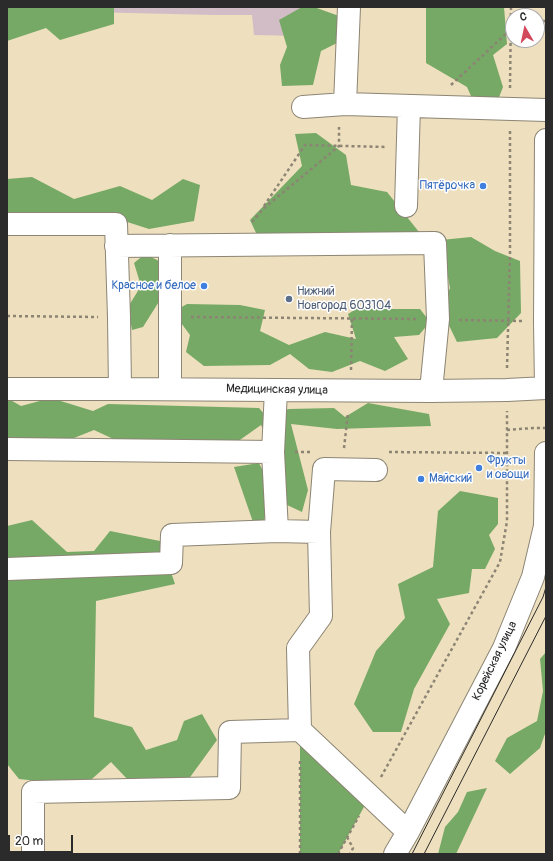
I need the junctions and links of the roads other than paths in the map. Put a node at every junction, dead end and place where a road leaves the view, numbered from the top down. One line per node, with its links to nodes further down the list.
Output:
1 (349, 7): 2 (street)
2 (342, 105): 3 (street); 4 (street)
3 (418, 106): 5 (street); 7 (street)
4 (303, 107)
5 (546, 110)
6 (546, 140): 11 (street)
7 (406, 206)
8 (7, 224): 10 (street)
9 (170, 245): 10 (street); 14 (street); 16 (street)
10 (116, 246): 13 (street)
11 (546, 388): 16 (street, Медицинская улица)
12 (7, 389): 13 (street, Медицинская улица)
13 (120, 389): 14 (street, Медицинская улица)
14 (170, 389): 15 (street, Медицинская улица)
15 (276, 390): 16 (street, Медицинская улица); 18 (street)
16 (431, 391)
17 (7, 449): 18 (street)
18 (273, 452): 21 (street)
19 (546, 453): 25 (street, Корейская улица)
20 (376, 470): 22 (street)
21 (277, 531): 22 (street); 23 (street)
22 (319, 532): 24 (street)
23 (7, 569)
24 (300, 730): 25 (street); 26 (street)
25 (408, 832): 27 (street, Корейская улица)
26 (32, 854)
27 (396, 854)

